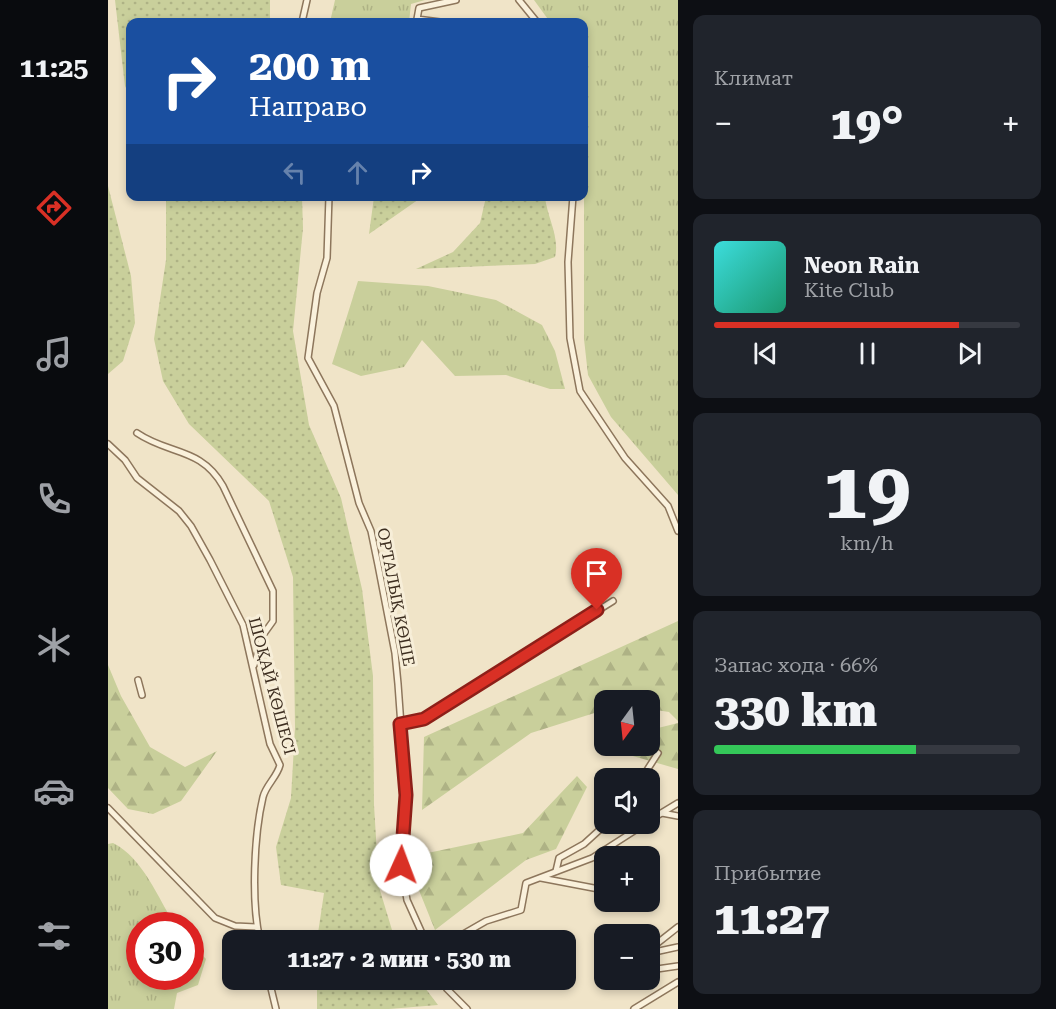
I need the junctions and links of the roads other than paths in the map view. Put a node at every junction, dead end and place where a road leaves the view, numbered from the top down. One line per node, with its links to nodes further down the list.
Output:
1 (307, 0): 4 (street)
2 (456, 0): 5 (street)
3 (519, 0): 6 (street)
4 (303, 18)
5 (417, 18)
6 (534, 18)
7 (329, 201): 16 (street, ОРТАЛЫҚ КӨШЕ)
8 (573, 201): 11 (street)
9 (137, 433): 13 (street)
10 (108, 444): 13 (street, ШОҚАЙ КӨШЕСІ)
11 (678, 531)
12 (613, 601): 16 (street)
13 (253, 667): 26 (street, ШОҚАЙ КӨШЕСІ)
14 (138, 680): 15 (street)
15 (142, 695)
16 (400, 724): 29 (street, ОРТАЛЫҚ КӨШЕ)
17 (678, 803): 19 (street)
18 (108, 808): 26 (street)
19 (662, 813): 20 (street)
20 (678, 816)
21 (595, 834): 23 (street)
22 (629, 834): 23 (street)
23 (556, 871): 24 (street)
24 (540, 878): 25 (street); 30 (street)
25 (594, 888)
26 (256, 927): 28 (street, ШОҚАЙ КӨШЕСІ)
27 (678, 927): 31 (street)
28 (257, 930)
29 (420, 930)
30 (470, 930)
31 (660, 942)
32 (678, 947): 33 (street)
33 (660, 950)
34 (678, 966): 35 (street)
35 (660, 969)
36 (678, 982): 41 (street)
37 (271, 990): 39 (street)
38 (448, 990): 40 (street)
39 (276, 1009)
40 (467, 1009)
41 (634, 1009)

